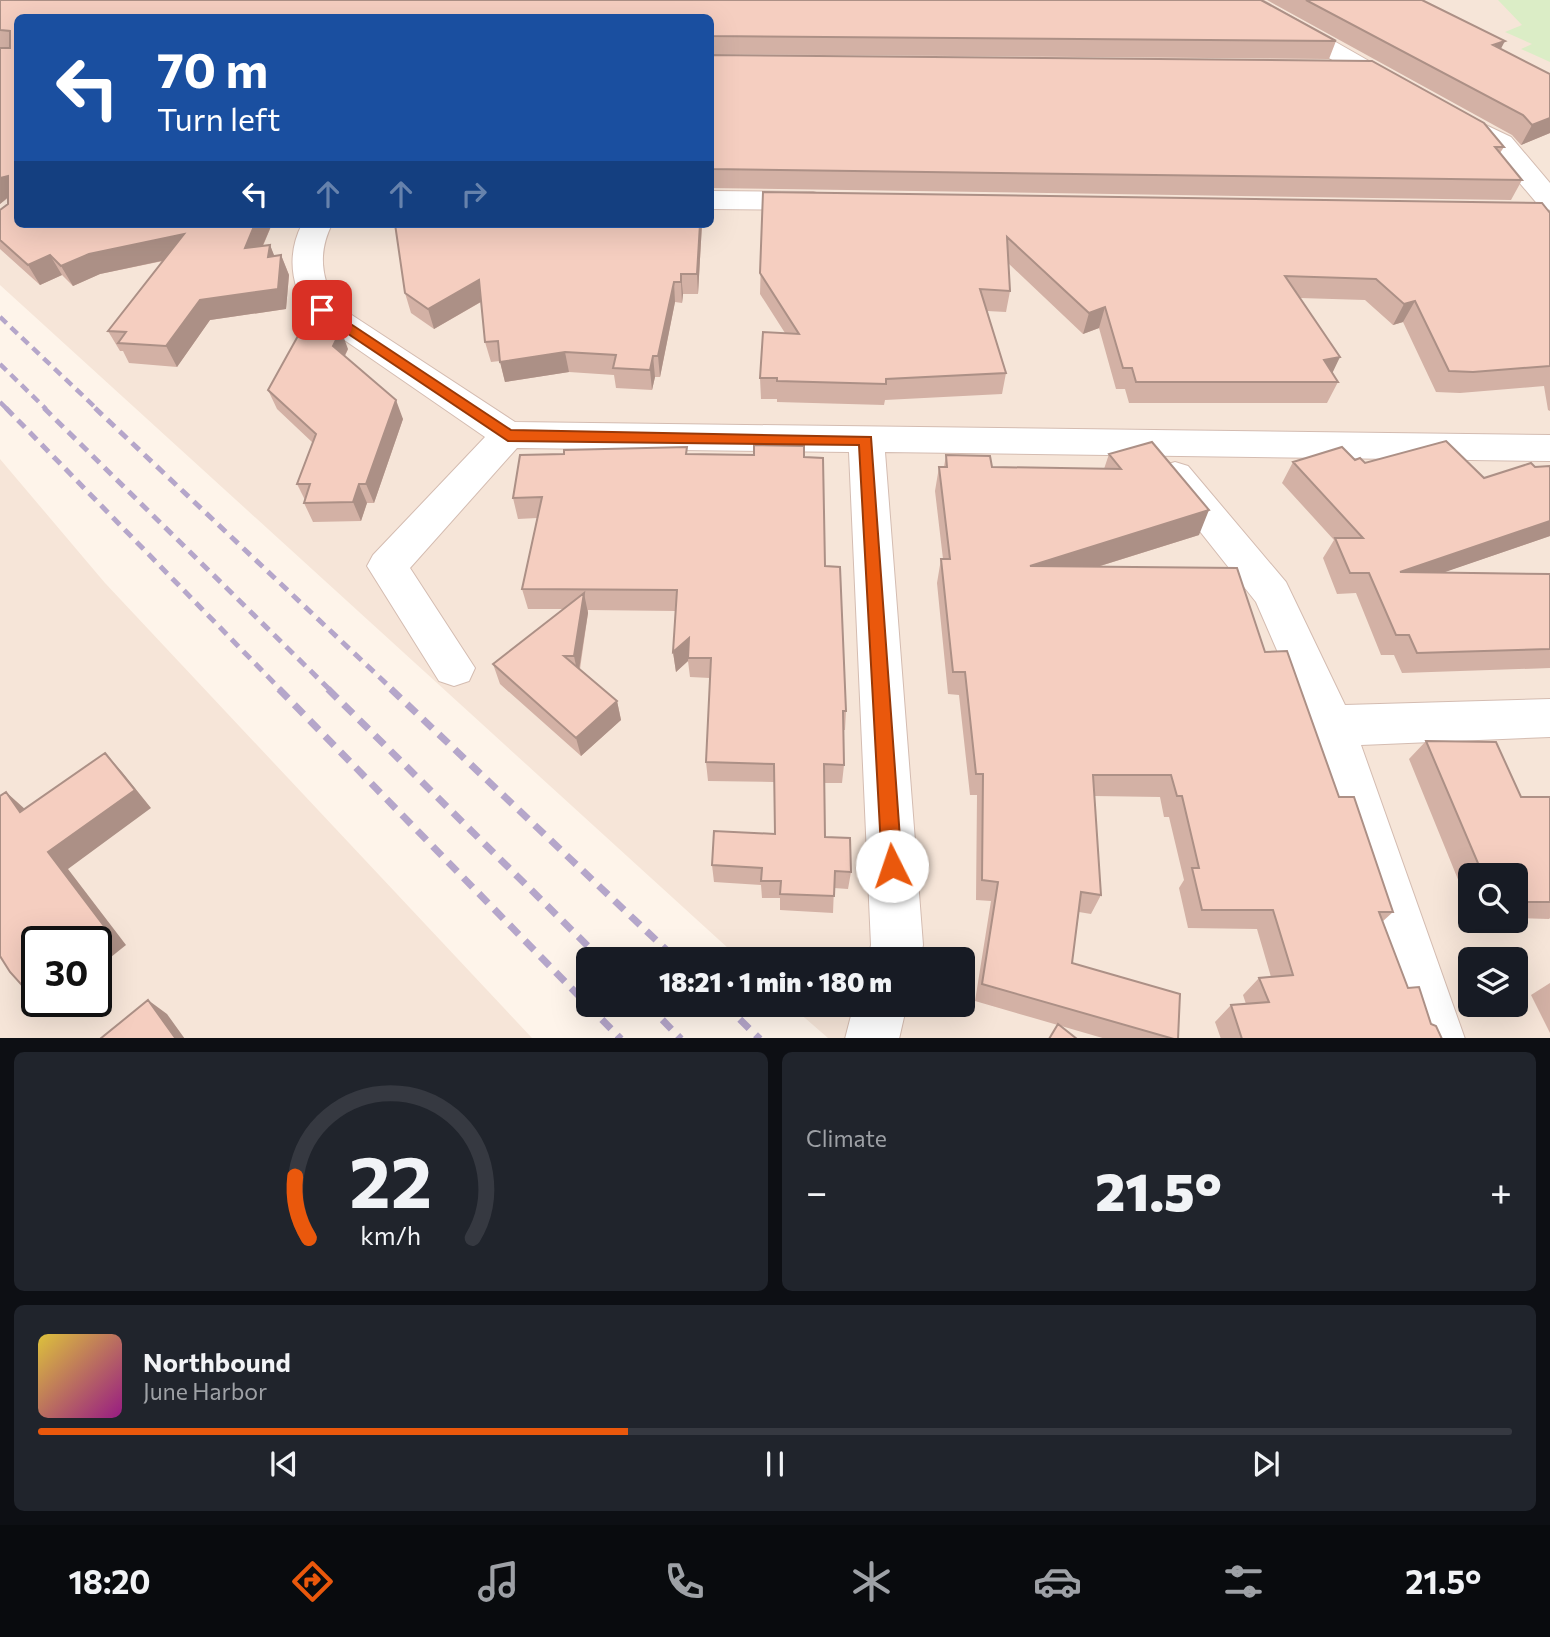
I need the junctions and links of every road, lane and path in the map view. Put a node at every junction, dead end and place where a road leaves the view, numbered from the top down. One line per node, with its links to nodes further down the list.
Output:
1 (1245, 0): 3 (street)
2 (1319, 69): 3 (street)
3 (1365, 70): 6 (street)
4 (714, 200): 5 (street)
5 (834, 201)
6 (1550, 201)
7 (315, 228): 8 (street)
8 (508, 435): 9 (street); 12 (street)
9 (866, 440): 10 (street); 15 (street)
10 (1156, 444): 11 (street); 14 (street)
11 (1550, 448)
12 (454, 668)
13 (1550, 718): 14 (street)
14 (1331, 724): 18 (street)
15 (897, 947)
16 (878, 1017): 17 (street)
17 (872, 1038)
18 (1438, 1038)

